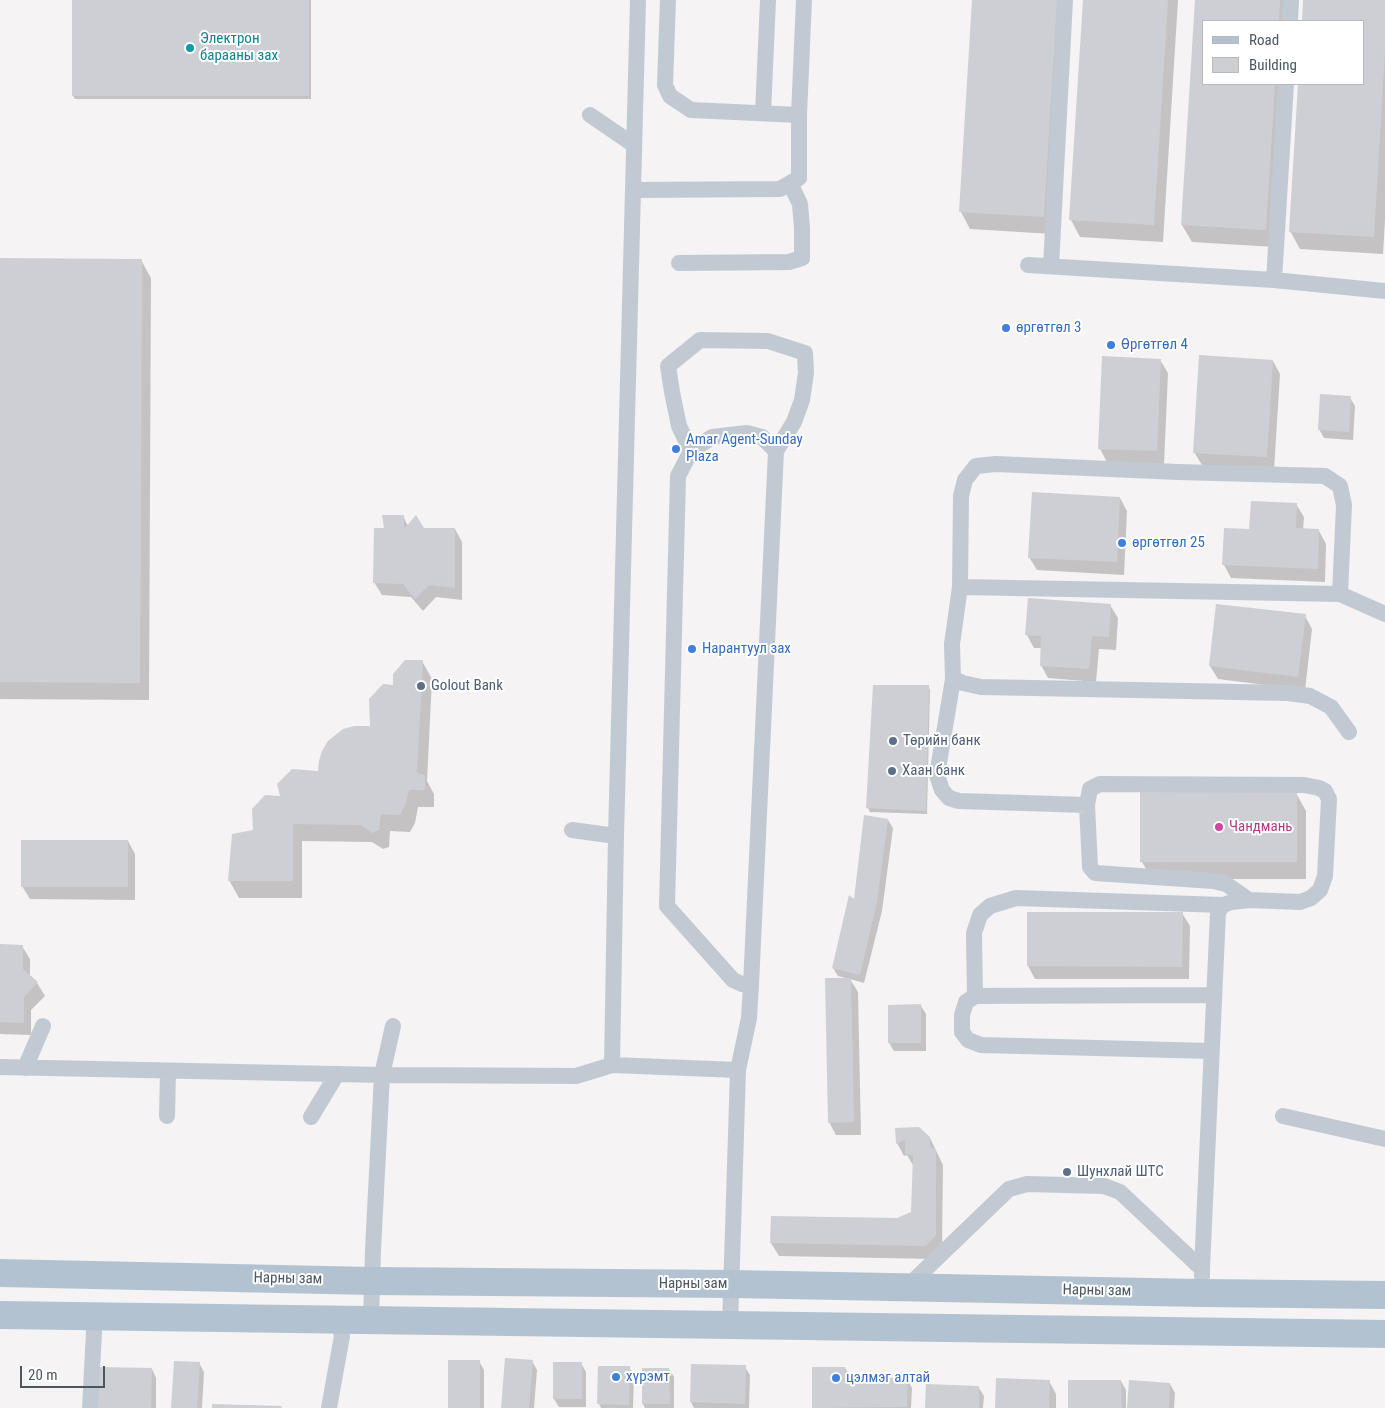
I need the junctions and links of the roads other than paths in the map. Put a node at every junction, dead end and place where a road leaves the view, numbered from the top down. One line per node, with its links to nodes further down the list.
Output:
1 (638, 0): 12 (lane)
2 (668, 0): 9 (lane)
3 (768, 0): 9 (lane)
4 (804, 0): 11 (lane)
5 (1064, 0): 17 (lane)
6 (1291, 0): 7 (lane)
7 (1290, 20)
8 (1286, 85): 18 (lane)
9 (763, 113): 11 (lane)
10 (590, 115): 12 (lane)
11 (799, 115): 13 (lane)
12 (634, 145): 14 (lane)
13 (790, 183): 14 (lane); 15 (lane)
14 (633, 190): 29 (lane)
15 (679, 263)
16 (1028, 265): 17 (lane)
17 (1051, 266): 18 (lane)
18 (1274, 280): 19 (lane)
19 (1385, 291)
20 (691, 451): 21 (lane); 21 (lane); 32 (lane)
21 (776, 451): 32 (lane)
22 (960, 587): 23 (lane); 23 (lane); 25 (lane)
23 (1340, 594): 24 (lane)
24 (1385, 614)
25 (953, 679): 26 (lane); 27 (lane)
26 (1349, 732)
27 (1087, 805): 30 (lane); 30 (lane)
28 (572, 830): 29 (lane)
29 (616, 836): 38 (lane)
30 (1249, 900): 31 (lane)
31 (1223, 905): 33 (lane); 34 (lane)
32 (751, 985): 42 (lane)
33 (1214, 995): 34 (lane); 37 (lane)
34 (975, 996): 37 (lane)
35 (43, 1026): 40 (lane)
36 (393, 1026): 44 (lane)
37 (1212, 1051): 51 (lane)
38 (612, 1065): 42 (lane); 44 (lane)
39 (0, 1067): 40 (lane)
40 (26, 1068): 41 (lane)
41 (168, 1070): 43 (lane); 45 (lane)
42 (738, 1070): 52 (lane)
43 (337, 1074): 44 (lane); 47 (lane)
44 (382, 1075): 50 (lane)
45 (167, 1116)
46 (1283, 1116): 48 (lane)
47 (311, 1117)
48 (1385, 1139)
49 (0, 1273): 50 (main road, Нарны зам)
50 (372, 1281): 52 (main road, Нарны зам); 58 (lane)
51 (1202, 1281): 53 (main road, Нарны зам); 53 (lane); 54 (main road, Нарны зам)
52 (733, 1284): 53 (main road, Нарны зам); 59 (lane)
53 (907, 1287)
54 (1385, 1294)
55 (0, 1315): 56 (main road)
56 (92, 1316): 57 (main road); 61 (lane)
57 (338, 1320): 58 (main road); 62 (lane)
58 (371, 1320): 59 (main road)
59 (730, 1325): 60 (main road)
60 (1385, 1334)
61 (90, 1408)
62 (329, 1408)

